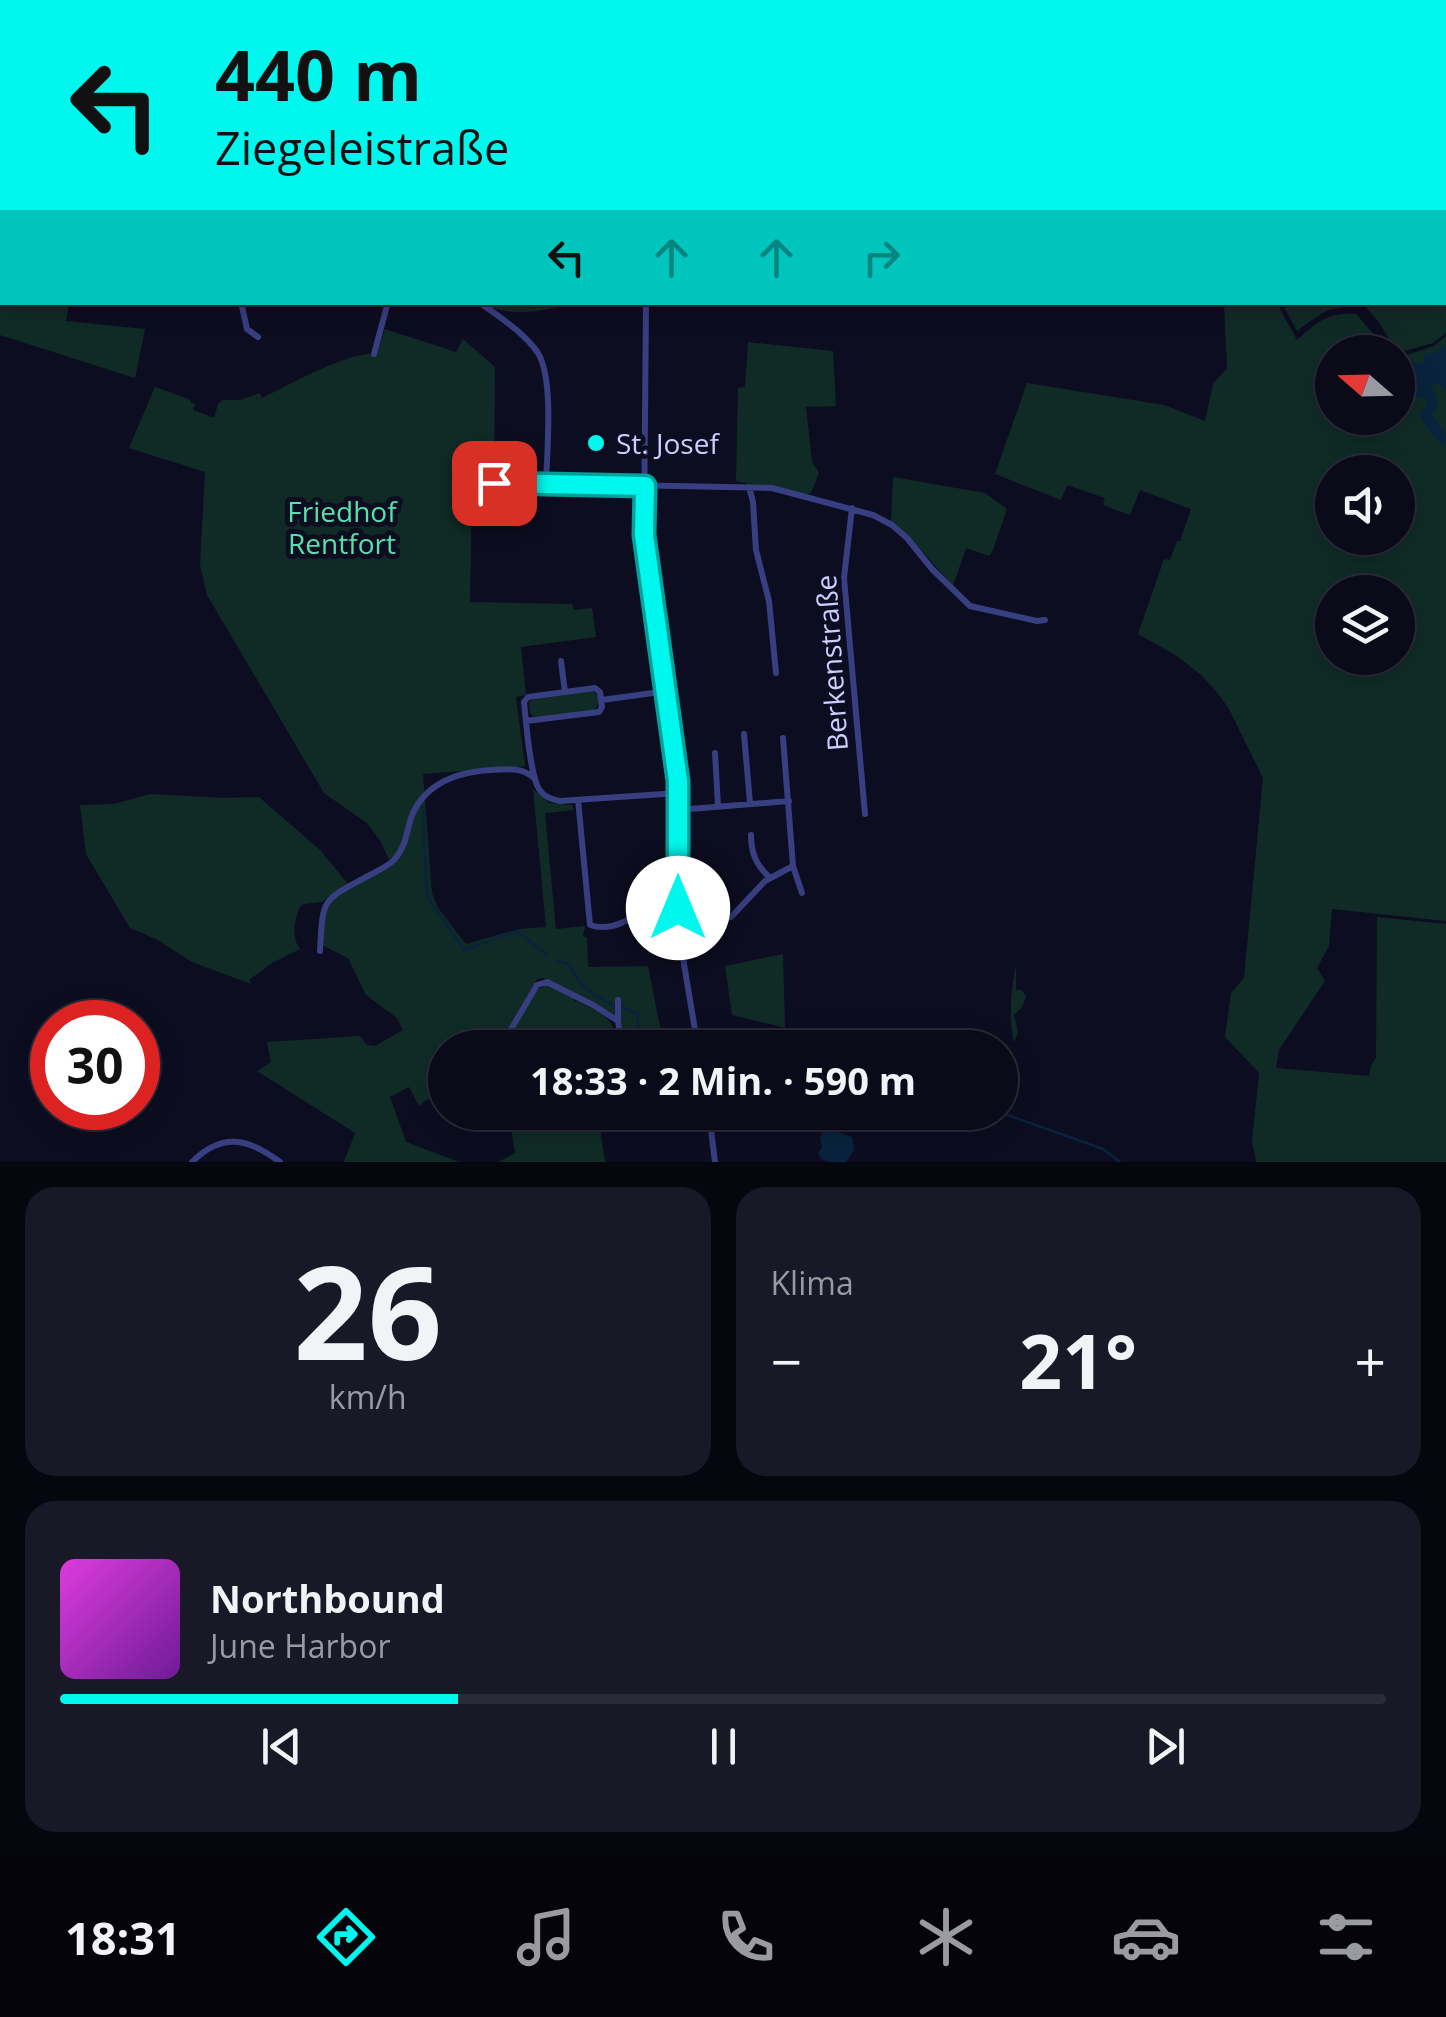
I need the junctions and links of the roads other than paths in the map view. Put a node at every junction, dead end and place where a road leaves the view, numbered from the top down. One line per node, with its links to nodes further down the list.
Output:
1 (242, 305): 5 (street)
2 (387, 305): 6 (street)
3 (483, 305): 8 (street)
4 (646, 305): 9 (street)
5 (258, 336)
6 (374, 354)
7 (466, 482): 8 (street)
8 (546, 484): 9 (street)
9 (645, 486): 10 (street); 15 (street)
10 (749, 487): 11 (street); 14 (street)
11 (852, 508): 12 (street); 29 (street, Berkenstraße)
12 (1045, 620)
13 (561, 661): 16 (street)
14 (776, 673)
15 (667, 691): 17 (street); 23 (street)
16 (565, 692): 17 (street); 18 (street)
17 (602, 700): 18 (street)
18 (526, 721): 22 (street)
19 (744, 734): 26 (street)
20 (783, 738): 25 (street)
21 (715, 754): 27 (street)
22 (535, 779): 24 (street); 36 (street)
23 (678, 793): 24 (street); 28 (street)
24 (578, 800): 34 (street)
25 (789, 801): 26 (street); 31 (street)
26 (750, 803): 27 (street)
27 (718, 806): 28 (street)
28 (678, 810): 34 (street)
29 (865, 814)
30 (751, 835): 32 (street)
31 (793, 866): 32 (street); 33 (street)
32 (767, 880): 35 (street)
33 (802, 893)
34 (678, 908): 35 (street)
35 (680, 926): 41 (street)
36 (320, 952)
37 (618, 1000): 38 (street)
38 (618, 1021): 39 (street); 40 (street)
39 (511, 1030)
40 (619, 1030)
41 (695, 1030)
42 (711, 1130): 45 (street)
43 (192, 1162): 44 (street)
44 (280, 1162)
45 (715, 1162)

